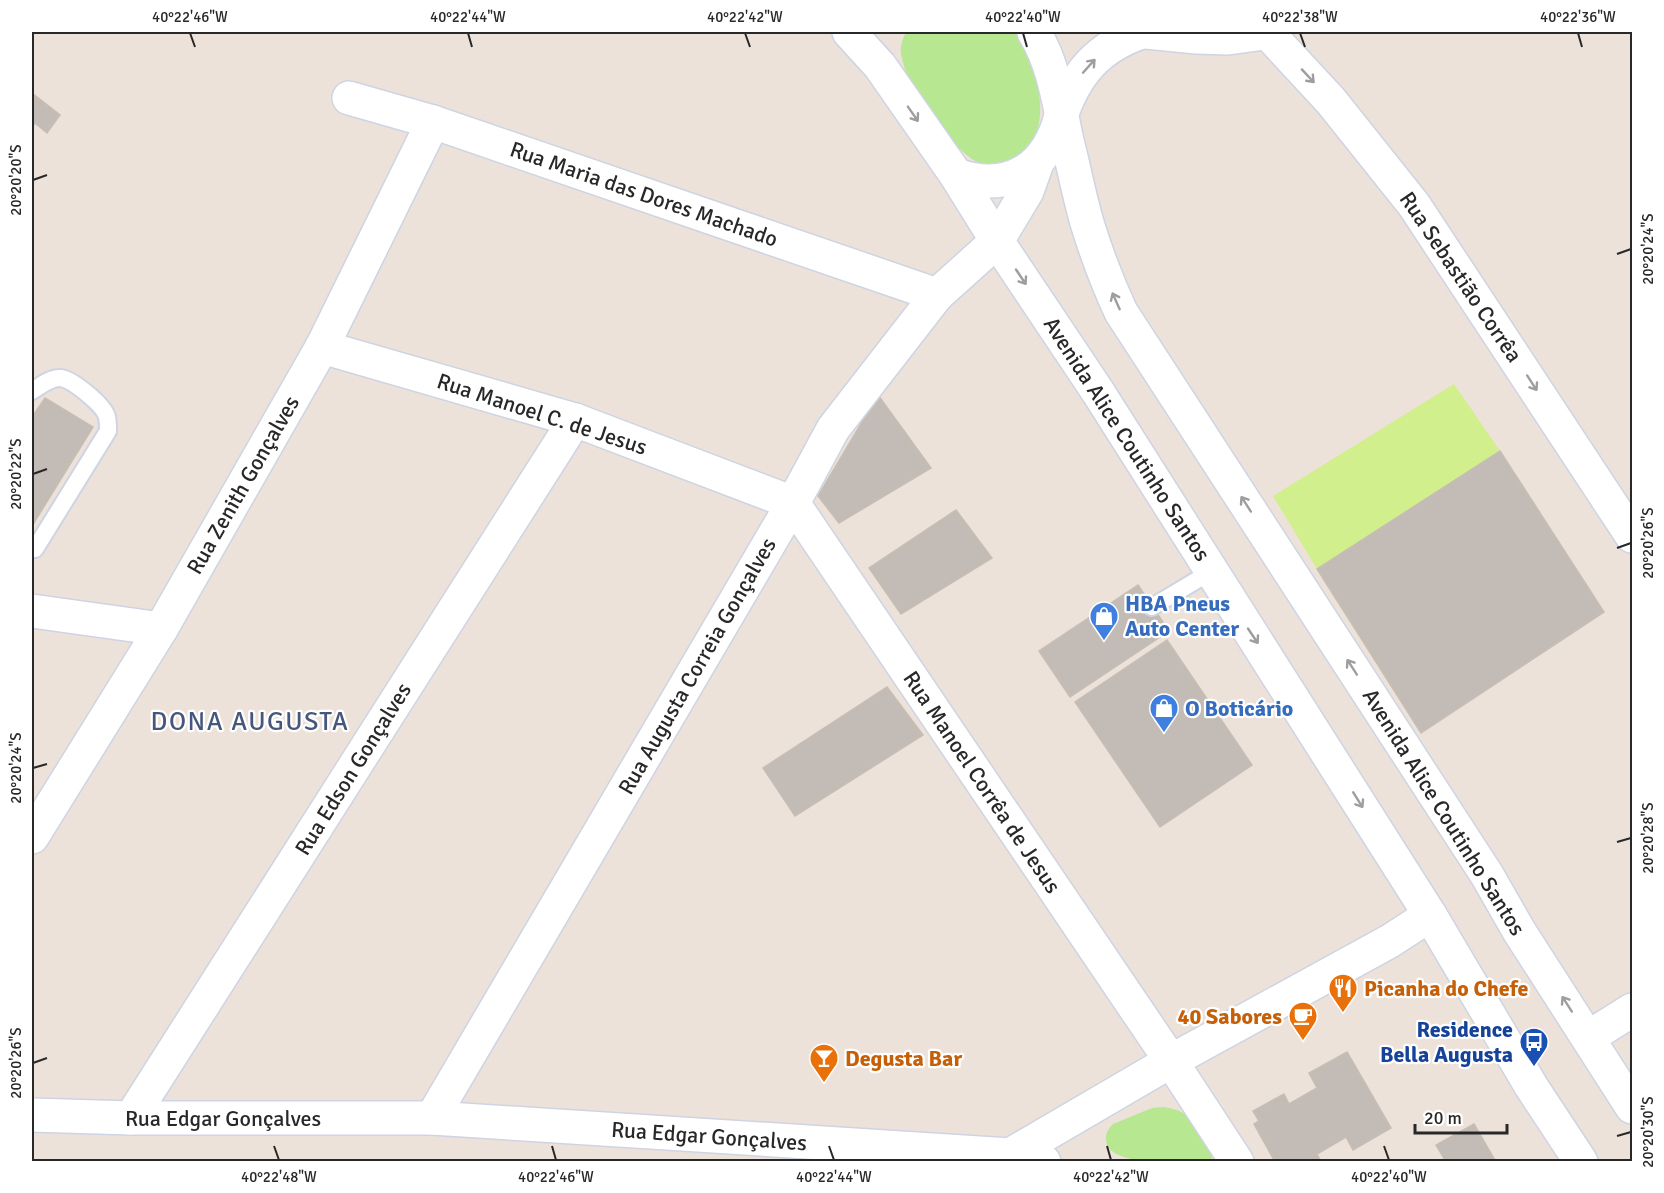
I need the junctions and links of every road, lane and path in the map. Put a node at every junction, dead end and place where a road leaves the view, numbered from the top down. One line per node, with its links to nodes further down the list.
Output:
1 (849, 32): 5 (street, Avenida Alice Coutinho Santos)
2 (1034, 32): 7 (street, Avenida Alice Coutinho Santos)
3 (1144, 32): 4 (street); 7 (street, one-way to 3)
4 (1270, 32): 17 (street, Rua Sebastião Corrêa, one-way to 17)
5 (882, 41): 10 (street, Avenida Alice Coutinho Santos, one-way to 10)
6 (349, 98): 8 (street, Rua Maria das Dores Machado)
7 (1061, 116): 9 (street); 26 (street, Avenida Alice Coutinho Santos, one-way to 7)
8 (433, 122): 12 (street, Rua Maria das Dores Machado); 13 (street, Rua Zenith Gonçalves)
9 (1037, 163): 10 (street); 11 (street, Rua Augusta Correia Gonçalves)
10 (956, 175): 11 (street, Avenida Alice Coutinho Santos)
11 (997, 241): 12 (street, Rua Augusta Correia Gonçalves); 19 (street, Avenida Alice Coutinho Santos, one-way to 19)
12 (937, 295): 16 (street, Rua Augusta Correia Gonçalves)
13 (322, 347): 15 (street, Rua Manoel C. de Jesus); 22 (street, Rua Zenith Gonçalves)
14 (32, 391): 18 (lane)
15 (575, 420): 16 (street, Rua Manoel C. de Jesus); 30 (street, Rua Edson Gonçalves)
16 (793, 503): 27 (street, Rua Manoel Corrêa de Jesus); 31 (street, Rua Augusta Correia Gonçalves)
17 (1632, 536)
18 (35, 549)
19 (1212, 571): 20 (lane); 24 (street, Avenida Alice Coutinho Santos, one-way to 24)
20 (1152, 608)
21 (32, 611): 22 (street)
22 (160, 630): 23 (street, Rua Zenith Gonçalves)
23 (32, 837)
24 (1430, 915): 27 (street); 35 (street, Avenida Alice Coutinho Santos)
25 (1632, 1010): 26 (street)
26 (1589, 1037): 28 (street, Avenida Alice Coutinho Santos)
27 (1171, 1060): 32 (street); 34 (street, Rua Manoel Corrêa de Jesus)
28 (1632, 1107)
29 (32, 1115): 30 (street, Rua Edgar Gonçalves)
30 (132, 1118): 31 (street, Rua Edgar Gonçalves)
31 (432, 1118): 32 (street, Rua Edgar Gonçalves)
32 (1010, 1155): 33 (street, Rua Edgar Gonçalves)
33 (1044, 1161)
34 (1237, 1161)
35 (1581, 1161)

